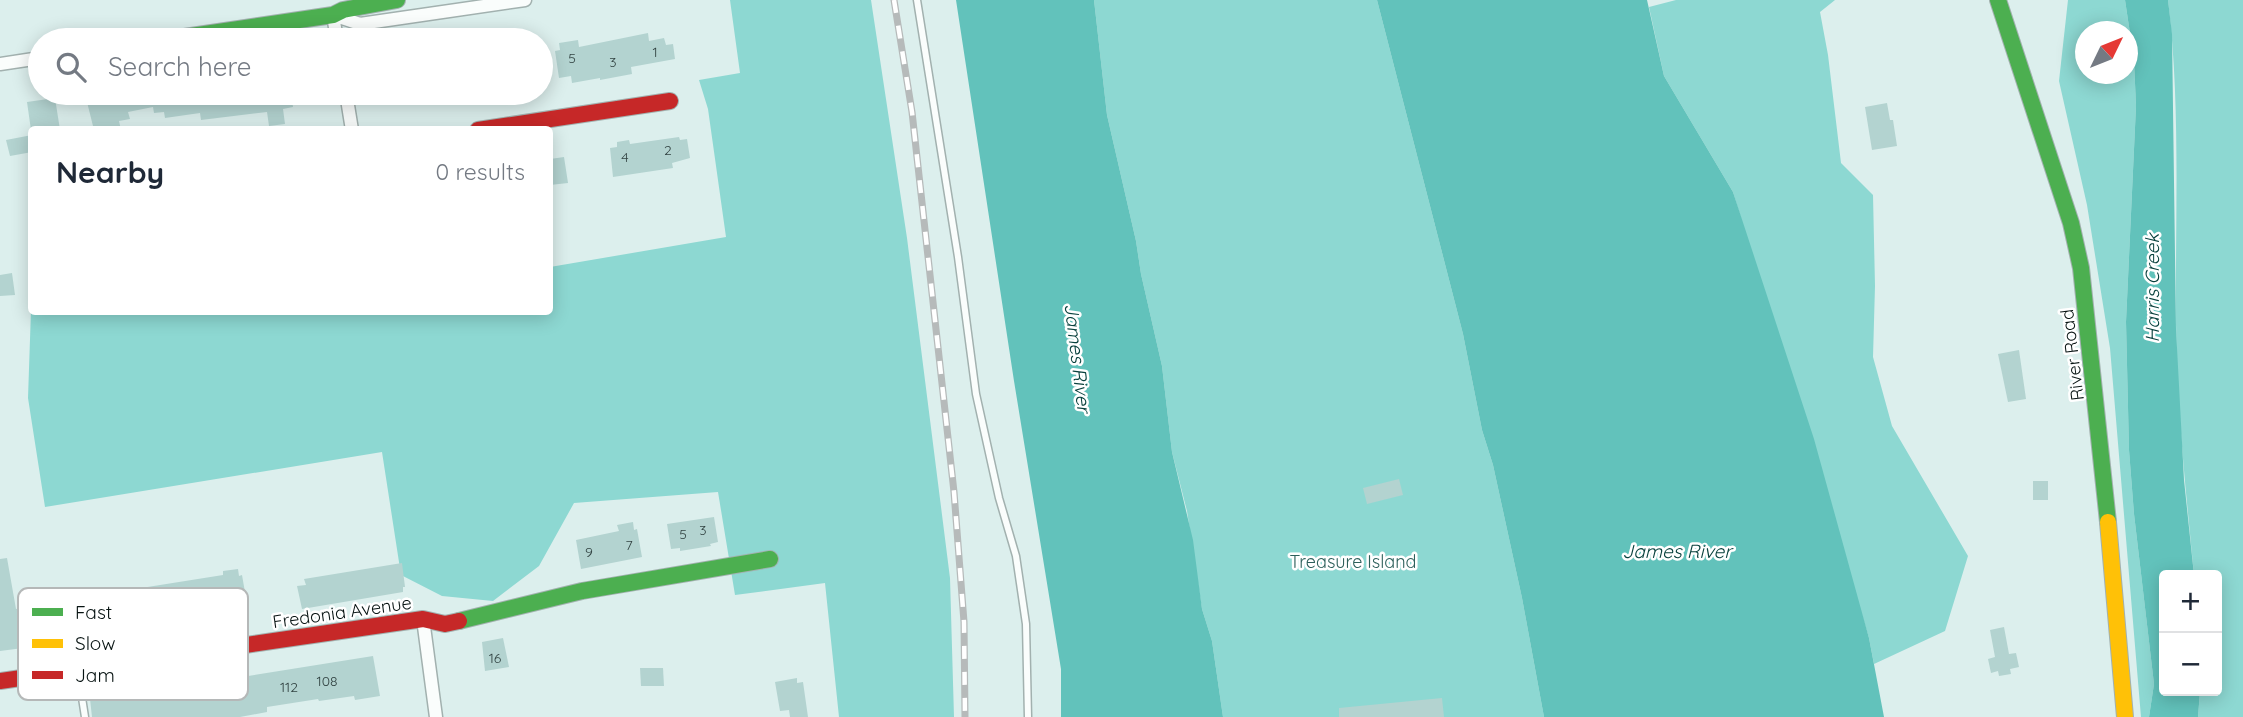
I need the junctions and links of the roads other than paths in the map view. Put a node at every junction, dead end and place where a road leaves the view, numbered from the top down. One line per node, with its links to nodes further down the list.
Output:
1 (397, 0): 5 (street)
2 (525, 0): 5 (street)
3 (917, 0): 20 (lane)
4 (1998, 0): 21 (street, River Road)
5 (333, 15): 6 (street); 7 (street)
6 (245, 28)
7 (335, 28)
8 (28, 60): 9 (street)
9 (0, 64)
10 (670, 102): 13 (street)
11 (348, 105): 12 (street)
12 (351, 126)
13 (505, 126)
14 (770, 559): 15 (street, Fredonia Avenue)
15 (423, 619): 16 (street, Fredonia Avenue); 19 (street)
16 (248, 645)
17 (18, 678): 18 (street, Fredonia Avenue)
18 (0, 681)
19 (436, 717)
20 (1028, 717)
21 (2125, 717)

